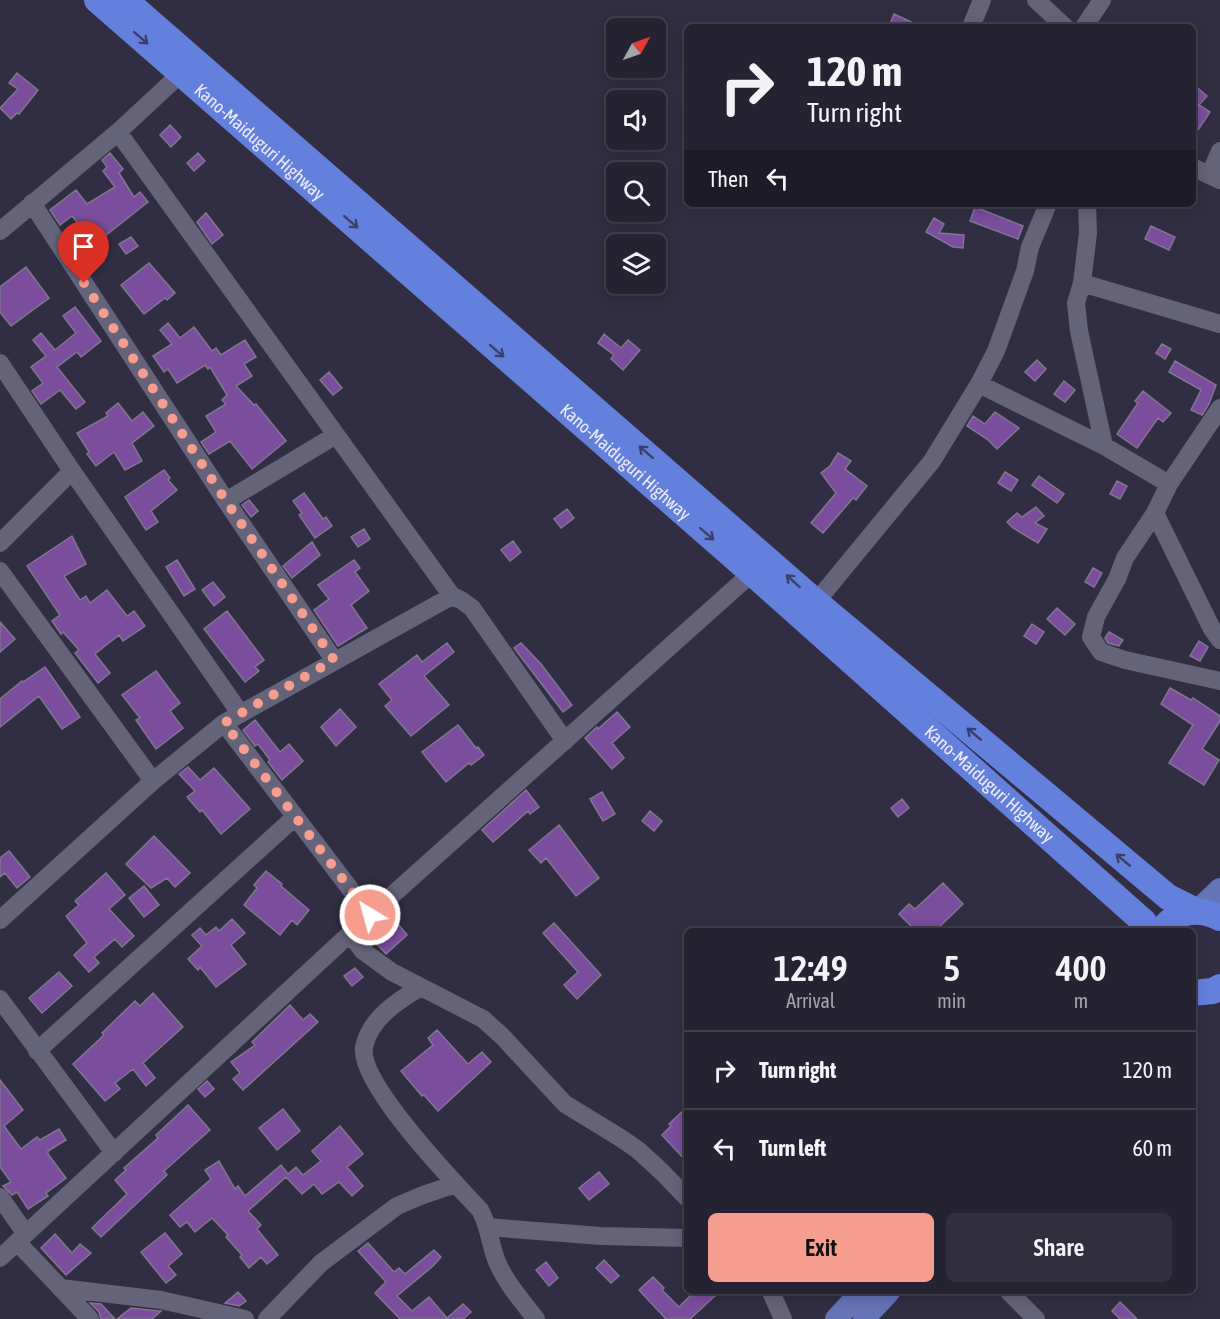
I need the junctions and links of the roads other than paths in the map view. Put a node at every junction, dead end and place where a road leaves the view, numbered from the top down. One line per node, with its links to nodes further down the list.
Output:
1 (97, 0): 10 (highway, Kano-Maiduguri Highway, one-way to 10)
2 (125, 0): 10 (highway, Kano-Maiduguri Highway)
3 (967, 0): 7 (street)
4 (982, 0): 7 (street)
5 (1036, 0): 8 (street)
6 (1102, 0): 9 (street)
7 (973, 23)
8 (1062, 24)
9 (1086, 24)
10 (188, 67): 11 (street); 31 (highway, Kano-Maiduguri Highway)
11 (118, 132): 15 (street); 24 (street)
12 (1220, 151): 14 (street)
13 (1196, 169): 14 (street)
14 (1215, 177)
15 (32, 203): 18 (street); 28 (street)
16 (1047, 207): 22 (street)
17 (1087, 207): 19 (street)
18 (0, 231)
19 (1082, 283): 20 (street); 25 (street)
20 (1220, 324)
21 (3, 375): 26 (street)
22 (979, 384): 25 (street); 34 (street)
23 (1220, 408): 27 (street)
24 (336, 435): 28 (street); 33 (street)
25 (1104, 446): 27 (street)
26 (72, 471): 30 (street); 38 (street)
27 (1169, 484): 29 (street)
28 (226, 501): 36 (street)
29 (1155, 513): 35 (street); 37 (street)
30 (0, 543)
31 (759, 565): 34 (highway, Kano-Maiduguri Highway, one-way to 31); 40 (street); 47 (highway, Kano-Maiduguri Highway)
32 (0, 571): 41 (street)
33 (452, 596): 36 (street); 40 (street)
34 (816, 602): 44 (highway, Kano-Maiduguri Highway, one-way to 34)
35 (1220, 640)
36 (334, 660): 38 (street)
37 (1220, 681)
38 (240, 713): 39 (street)
39 (224, 723): 41 (street); 42 (street)
40 (565, 741): 45 (street)
41 (153, 781): 46 (street)
42 (295, 817): 45 (street); 52 (street)
43 (1220, 890): 44 (main road)
44 (1204, 913): 48 (highway)
45 (370, 915): 49 (street)
46 (0, 920)
47 (1147, 928)
48 (1164, 928)
49 (350, 934): 50 (street); 53 (street)
50 (419, 988): 54 (street); 55 (street)
51 (0, 999): 52 (street)
52 (38, 1051): 53 (street)
53 (114, 1153): 58 (street)
54 (456, 1184): 57 (street); 68 (street)
55 (684, 1195)
56 (0, 1197): 58 (street)
57 (487, 1227): 59 (street); 69 (street)
58 (22, 1238): 60 (street); 61 (street)
59 (684, 1238)
60 (0, 1258)
61 (60, 1288): 66 (street); 67 (street)
62 (772, 1294): 70 (street)
63 (859, 1294): 71 (main road)
64 (887, 1294): 72 (main road)
65 (1011, 1294): 73 (street)
66 (90, 1319)
67 (245, 1319)
68 (267, 1319)
69 (536, 1319)
70 (783, 1319)
71 (836, 1319)
72 (864, 1319)
73 (1036, 1319)

